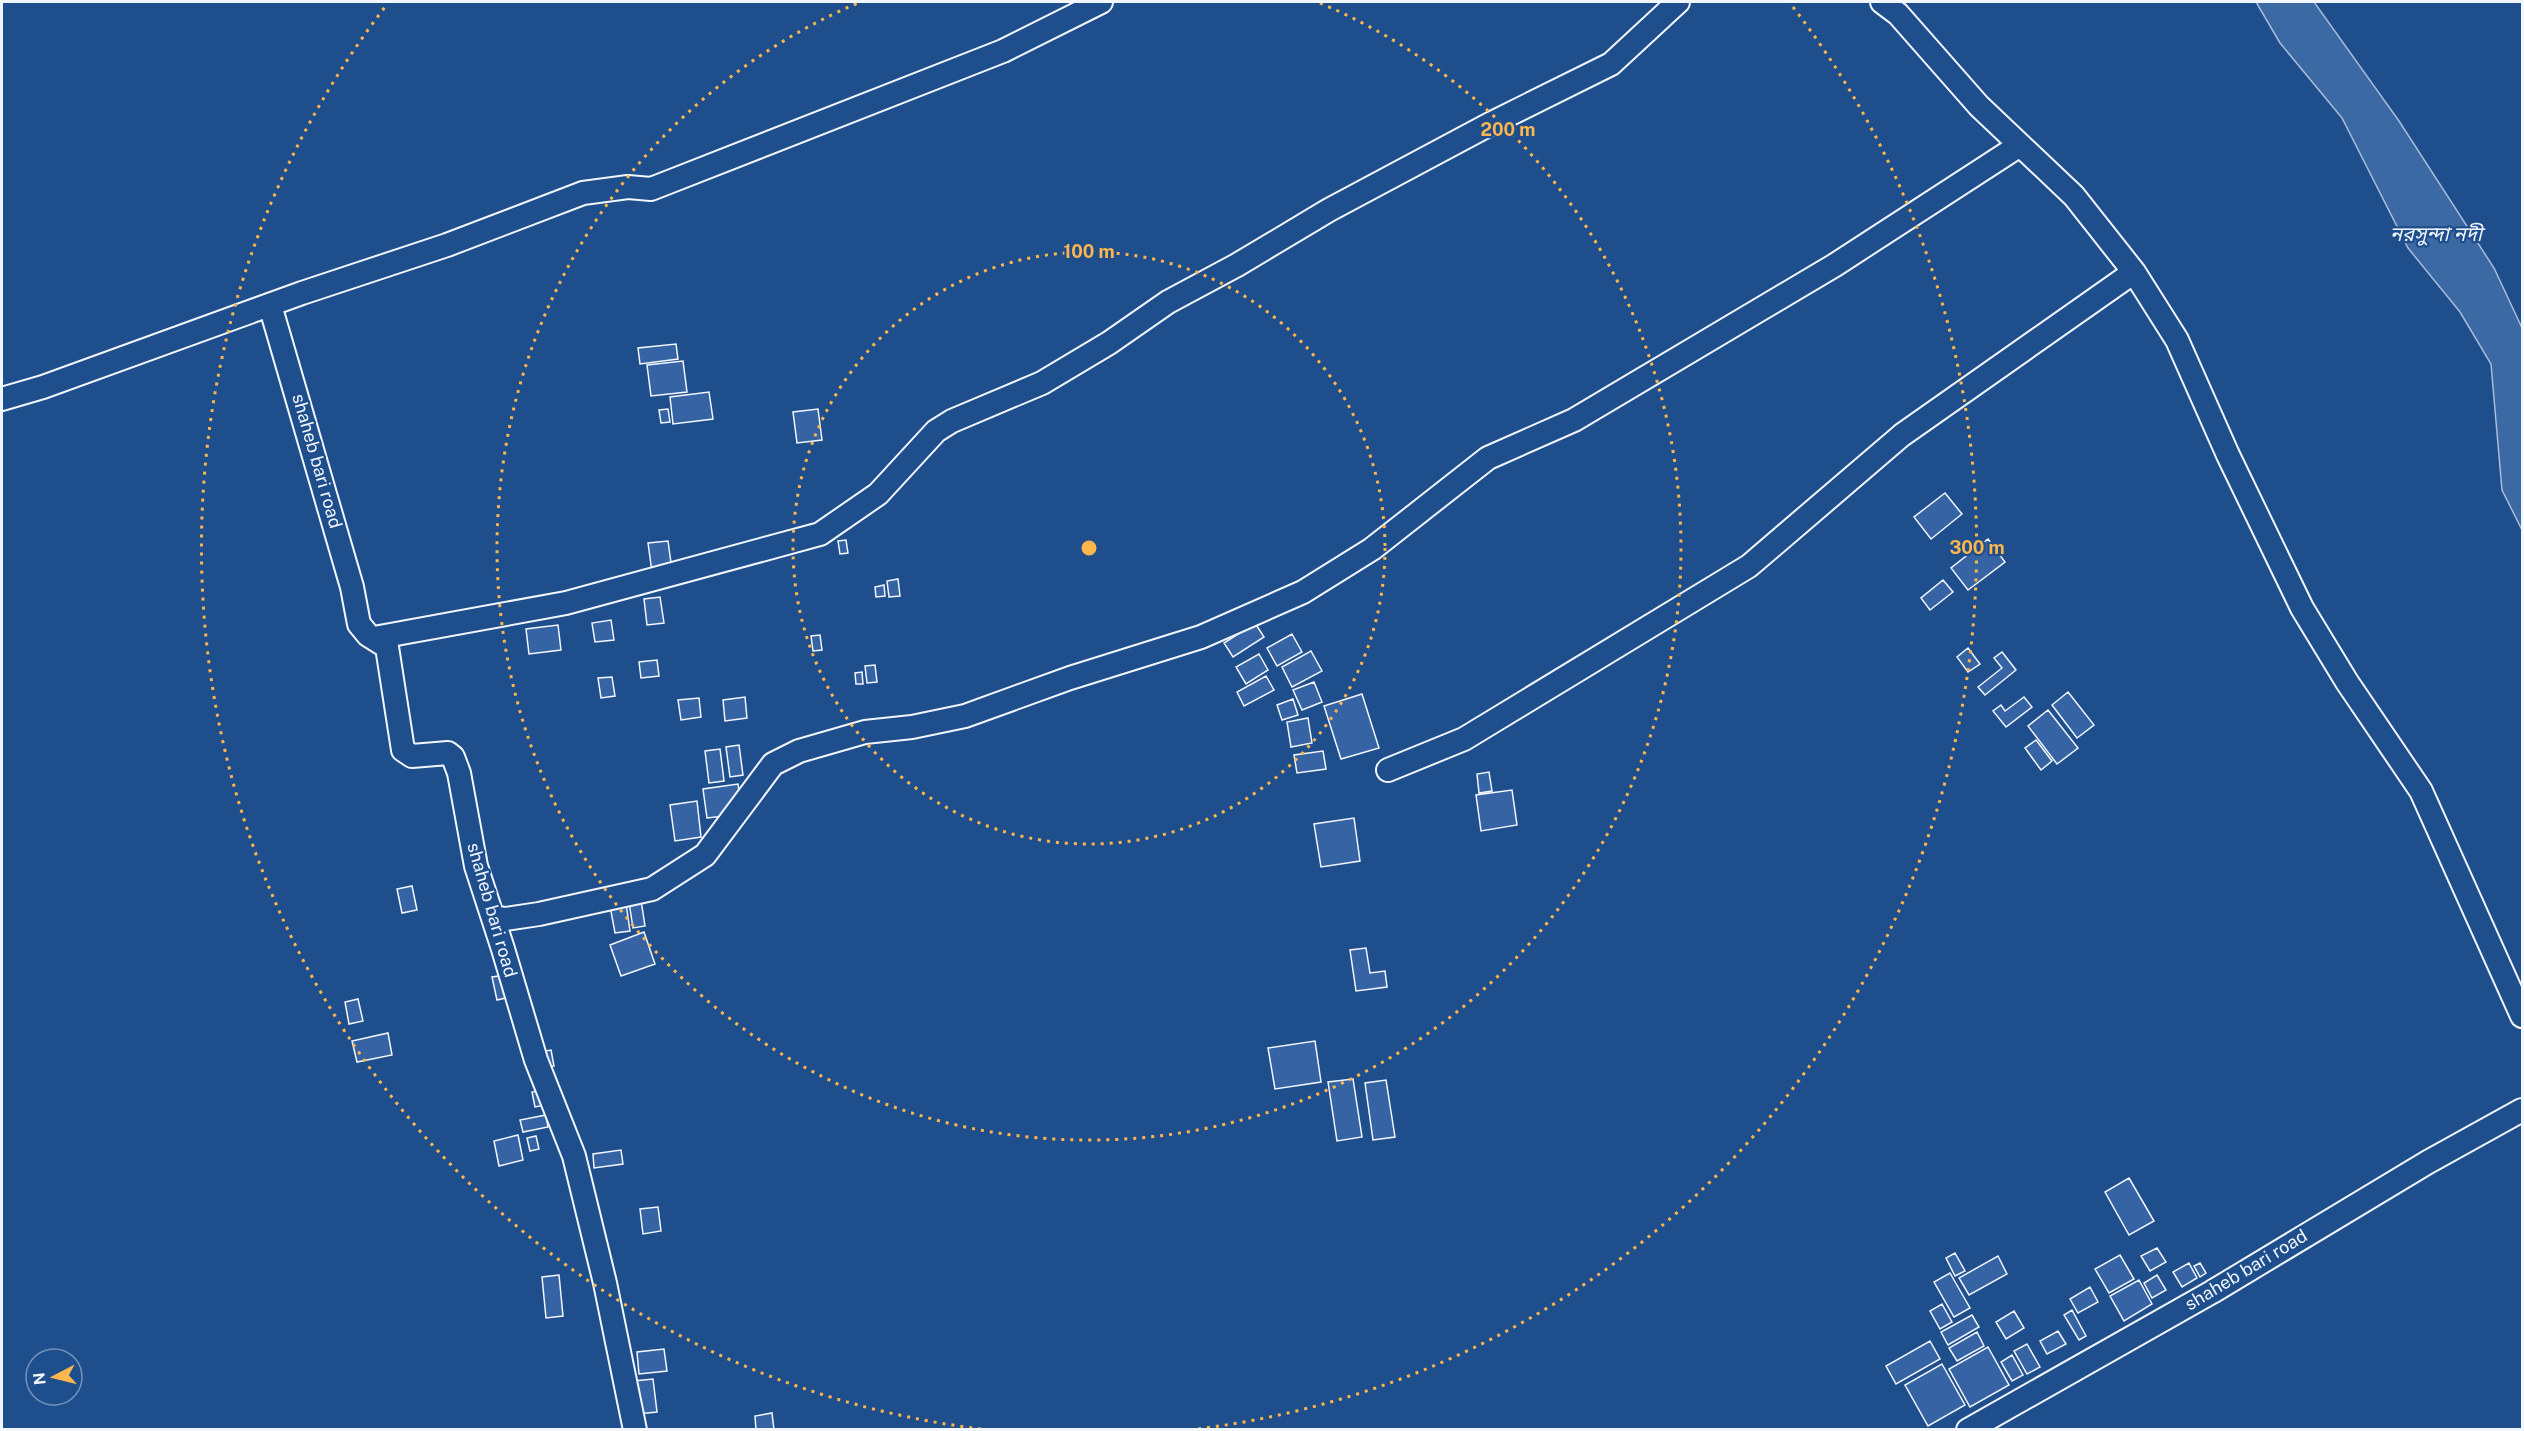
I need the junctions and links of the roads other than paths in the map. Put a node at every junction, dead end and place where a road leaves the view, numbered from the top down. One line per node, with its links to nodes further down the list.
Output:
1 (1101, 2): 6 (street)
2 (1678, 2): 8 (street)
3 (1882, 2): 4 (street)
4 (2020, 145): 5 (street); 10 (street)
5 (2134, 272): 9 (street); 11 (street)
6 (270, 305): 7 (street); 8 (street, shaheb bari road)
7 (2, 399)
8 (374, 638): 10 (street, shaheb bari road)
9 (1388, 770)
10 (493, 917): 13 (street, shaheb bari road)
11 (2523, 1016)
12 (2523, 1110): 14 (street, shaheb bari road)
13 (635, 1430)
14 (1968, 1430)

